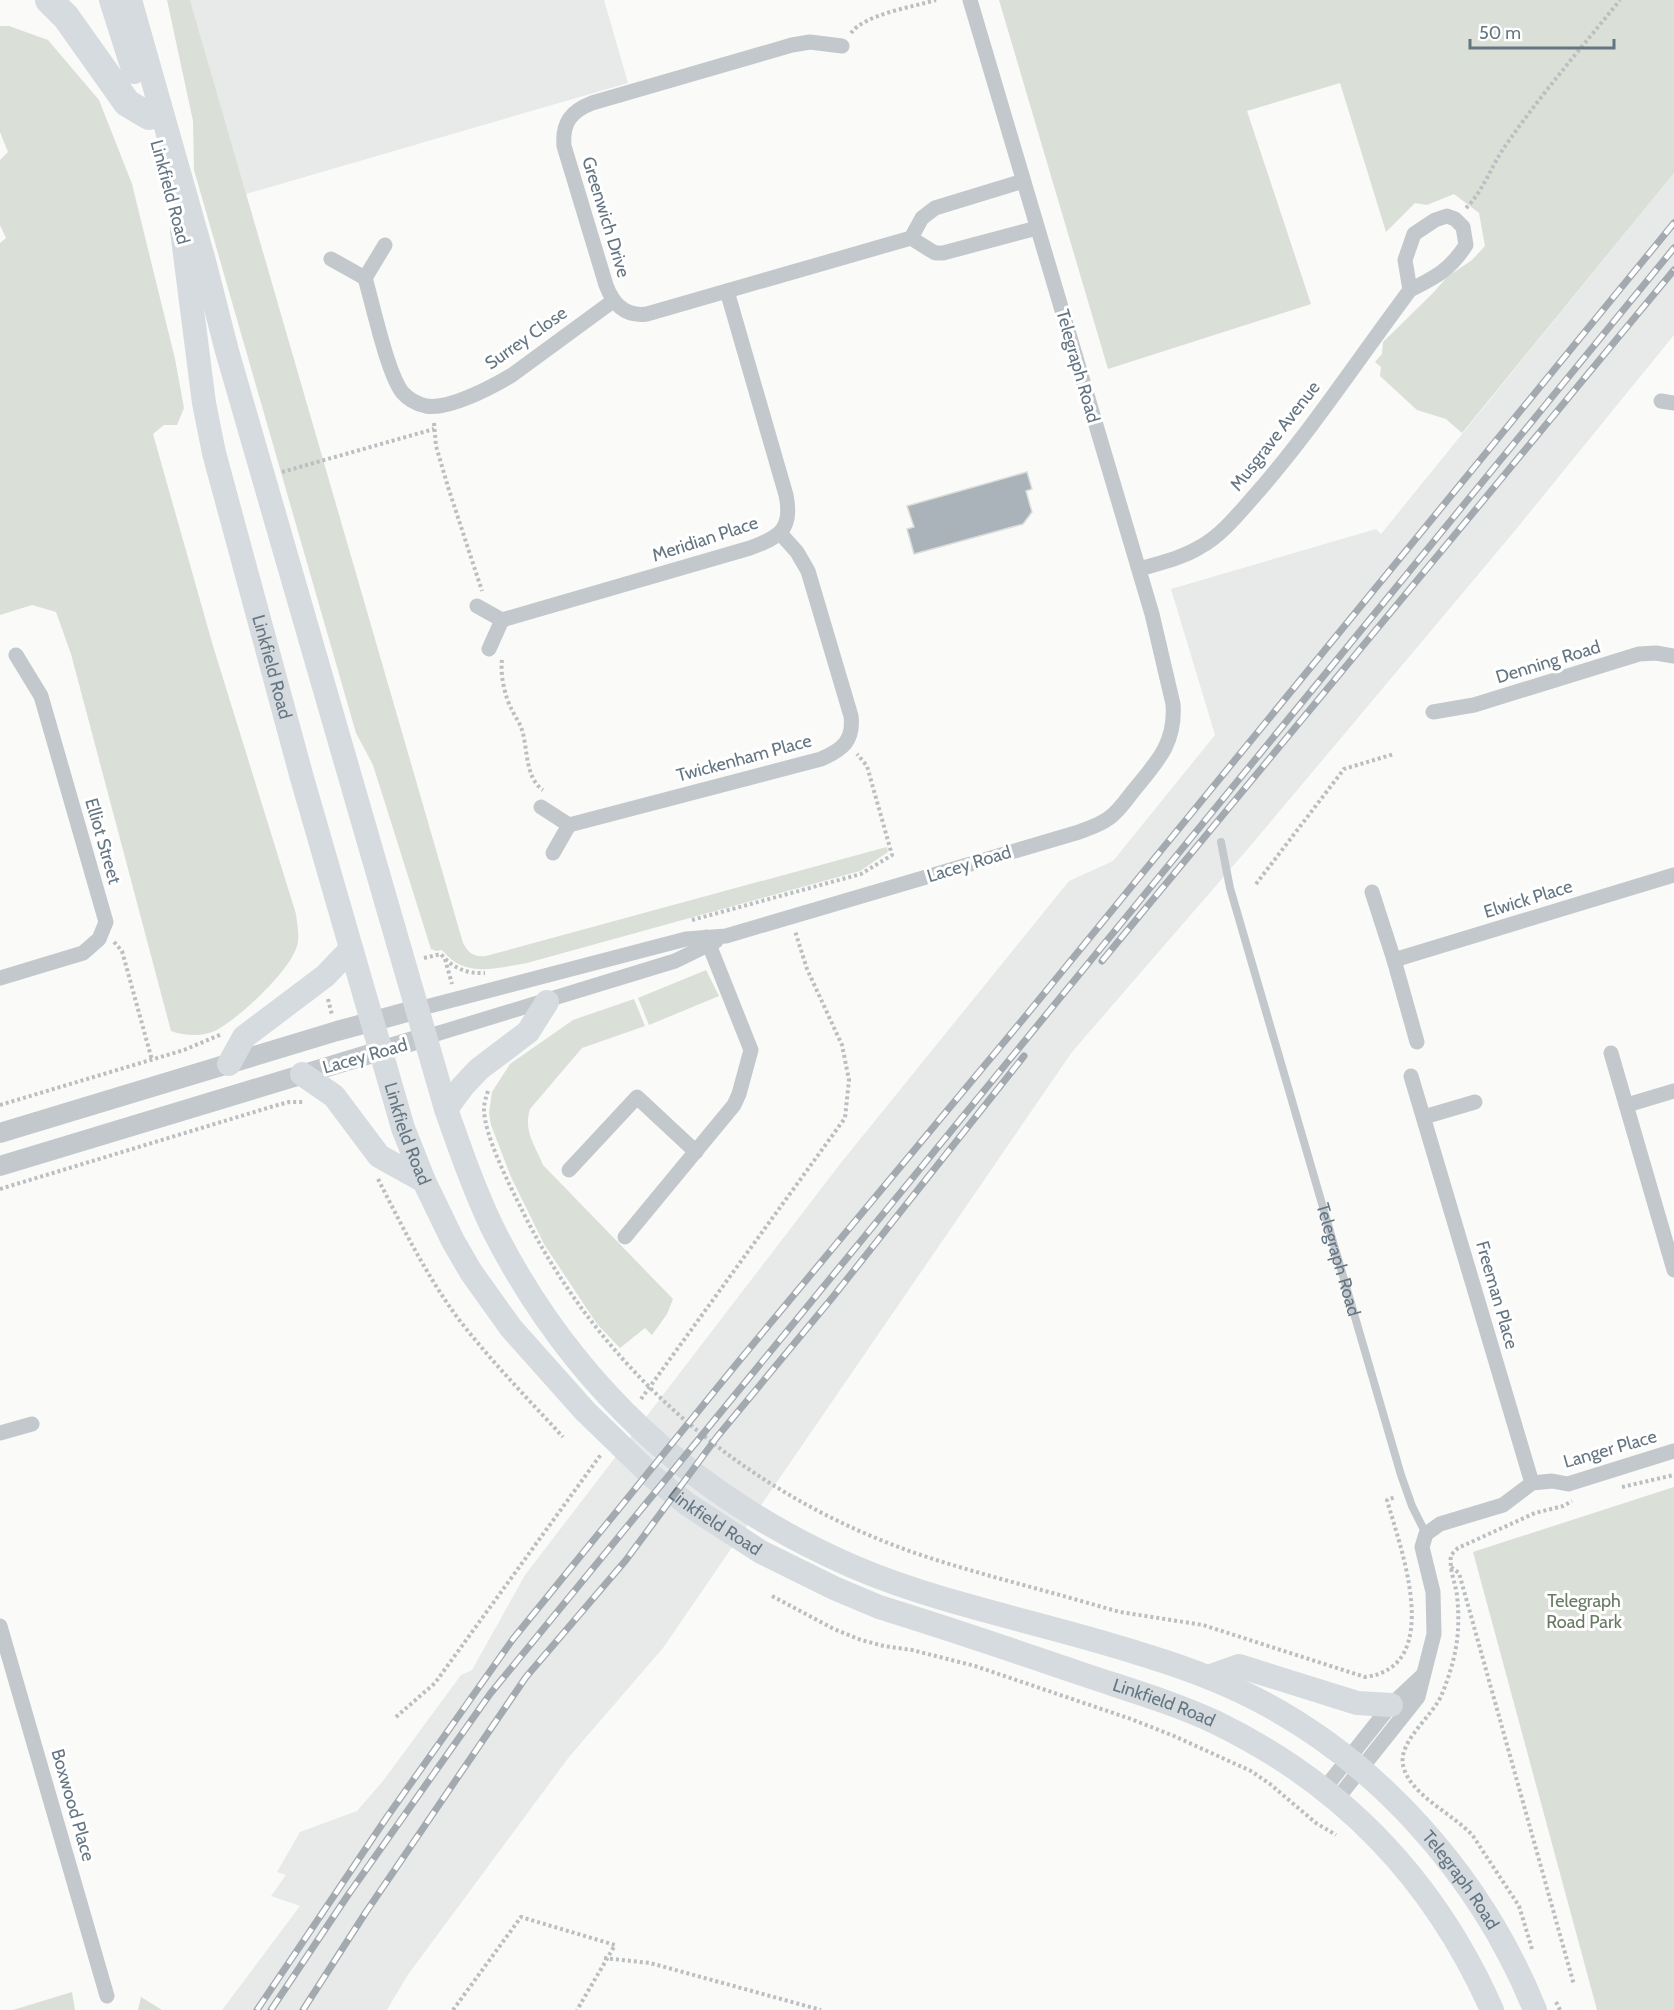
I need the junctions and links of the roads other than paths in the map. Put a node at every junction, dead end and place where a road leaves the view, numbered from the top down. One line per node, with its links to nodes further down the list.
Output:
1 (49, 0): 6 (highway)
2 (111, 0): 6 (main road, Linkfield Road)
3 (130, 0): 36 (main road, Linkfield Road)
4 (970, 0): 7 (street, Telegraph Road)
5 (842, 46): 15 (street, Greenwich Drive)
6 (149, 116): 32 (main road, Linkfield Road)
7 (1023, 181): 8 (street, Telegraph Road); 9 (street)
8 (1037, 228): 9 (street); 17 (street, Telegraph Road)
9 (911, 238): 14 (street, Greenwich Drive)
10 (385, 245): 12 (street)
11 (331, 259): 12 (street)
12 (365, 278): 15 (street, Surrey Close)
13 (1410, 290): 13 (street, Musgrave Avenue); 17 (street, Musgrave Avenue)
14 (727, 291): 15 (street, Greenwich Drive); 16 (street, Meridian Place)
15 (613, 300)
16 (780, 533): 19 (street, Meridian Place); 26 (street, Twickenham Place)
17 (1140, 569): 24 (street, Telegraph Road)
18 (477, 606): 19 (street)
19 (502, 620): 20 (street)
20 (489, 649)
21 (16, 655): 34 (street, Elliot Street)
22 (1674, 657): 23 (street, Denning Road)
23 (1433, 712)
24 (1172, 733): 31 (street, Lacey Road)
25 (541, 807): 26 (street)
26 (569, 825): 28 (street)
27 (1221, 842): 61 (lane, Telegraph Road)
28 (553, 853)
29 (1674, 875): 33 (street, Elwick Place)
30 (1372, 892): 33 (street)
31 (708, 941): 35 (street, Lacey Road); 36 (street, Lacey Road); 51 (street)
32 (351, 949): 37 (main road, Linkfield Road); 42 (main road)
33 (1394, 960): 39 (street)
34 (0, 978)
35 (547, 1002): 38 (street, Lacey Road); 48 (main road)
36 (418, 1009): 37 (street, Lacey Road); 38 (main road, Linkfield Road)
37 (373, 1021): 40 (main road, Linkfield Road); 42 (street, Lacey Road)
38 (426, 1037): 40 (street, Lacey Road); 48 (main road, Linkfield Road)
39 (1417, 1042)
40 (382, 1050): 43 (street, Lacey Road); 54 (main road, Linkfield Road)
41 (1611, 1053): 47 (street)
42 (228, 1064): 50 (street, Lacey Road)
43 (302, 1074): 52 (street, Lacey Road); 54 (main road)
44 (1411, 1076): 49 (street, Freeman Place)
45 (1674, 1091): 47 (street)
46 (1475, 1102): 49 (street)
47 (1627, 1105): 56 (street)
48 (446, 1109): 64 (main road, Linkfield Road)
49 (1424, 1117): 60 (street, Freeman Place)
50 (0, 1133)
51 (696, 1152): 53 (street); 55 (street)
52 (0, 1166)
53 (569, 1170)
54 (424, 1181): 67 (main road, Linkfield Road)
55 (625, 1237)
56 (1674, 1270)
57 (32, 1424): 58 (street)
58 (0, 1433)
59 (1674, 1451): 60 (street, Langer Place)
60 (1532, 1484): 61 (street)
61 (1426, 1534): 63 (street, Telegraph Road)
62 (0, 1626): 68 (street, Boxwood Place)
63 (1423, 1675): 65 (street, Telegraph Road); 66 (street, Telegraph Road)
64 (1208, 1677): 65 (main road); 66 (main road, Linkfield Road)
65 (1391, 1705): 66 (street, Telegraph Road)
66 (1355, 1765): 67 (street, Telegraph Road); 69 (main road, Telegraph Road)
67 (1331, 1794): 70 (main road, Telegraph Road)
68 (107, 1996)
69 (1544, 2003)
70 (1492, 2010)

